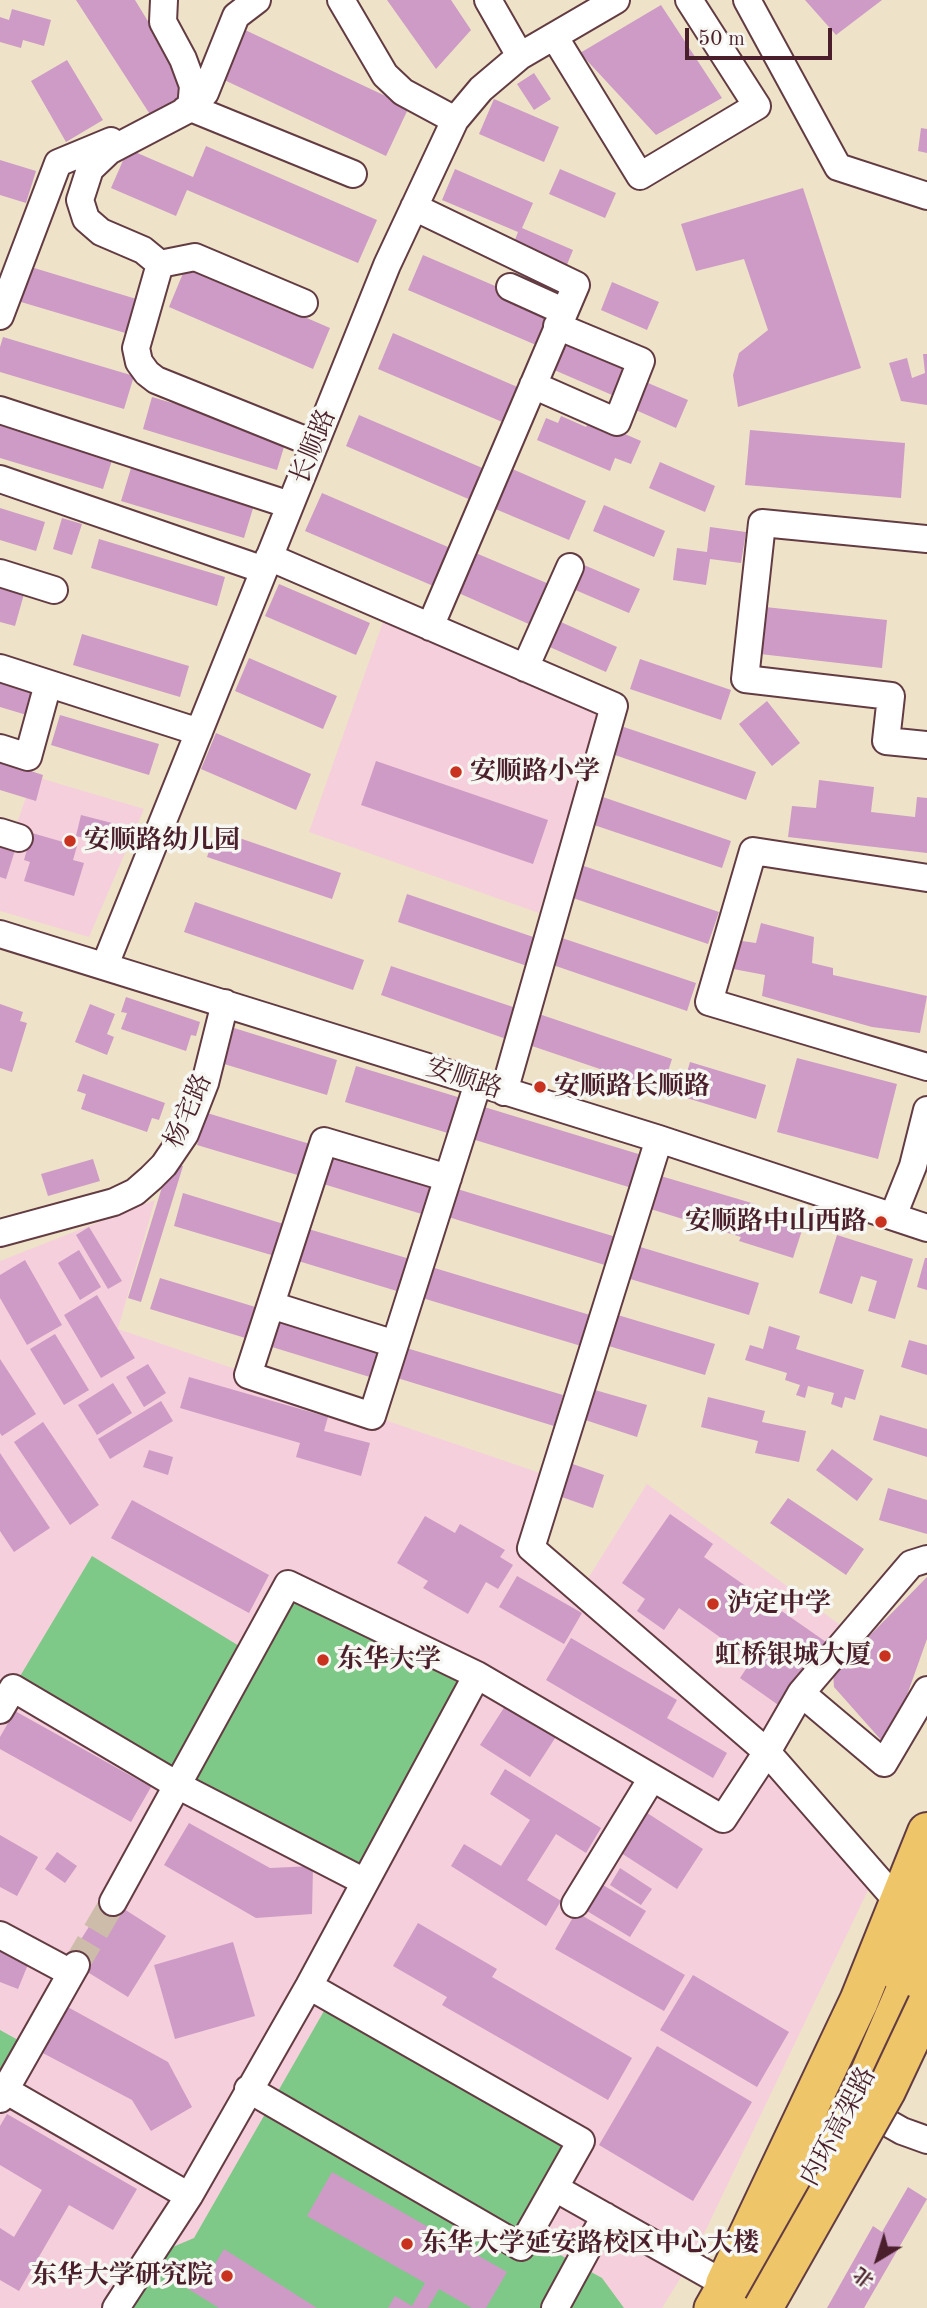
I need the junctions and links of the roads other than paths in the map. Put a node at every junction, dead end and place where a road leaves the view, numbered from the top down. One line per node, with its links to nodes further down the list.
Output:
1 (164, 0): 10 (street)
2 (257, 0): 10 (street)
3 (341, 0): 11 (street)
4 (488, 0): 9 (street)
5 (616, 0): 8 (street, 长顺路)
6 (689, 0): 8 (street)
7 (747, 0): 13 (street)
8 (554, 37): 9 (street, 长顺路)
9 (520, 56): 11 (street, 长顺路)
10 (191, 108): 12 (street); 15 (street); 18 (street)
11 (455, 120): 14 (street, 长顺路)
12 (353, 174)
13 (927, 196)
14 (414, 207): 19 (street); 22 (street, 长顺路)
15 (160, 264): 17 (street); 22 (street)
16 (510, 287): 19 (street)
17 (304, 303)
18 (0, 316)
19 (560, 318): 20 (street); 20 (street)
20 (533, 385): 30 (street)
21 (0, 410): 24 (street)
22 (315, 444): 24 (street, 长顺路)
23 (0, 479): 26 (street)
24 (290, 505): 26 (street, 长顺路)
25 (927, 540): 35 (street)
26 (267, 563): 30 (street); 34 (street, 长顺路)
27 (570, 567): 32 (street)
28 (0, 573): 29 (street)
29 (54, 590)
30 (430, 627): 32 (street)
31 (0, 668): 33 (street)
32 (525, 668): 43 (street)
33 (48, 684): 34 (street); 36 (street)
34 (199, 732): 39 (street, 长顺路)
35 (927, 745)
36 (0, 748)
37 (927, 878): 41 (street)
38 (0, 934): 39 (street, 安顺路)
39 (105, 965): 40 (street, 安顺路)
40 (225, 1003): 42 (street, 安顺路); 50 (street, 杨宅路)
41 (927, 1067)
42 (478, 1083): 43 (street, 安顺路); 47 (street)
43 (504, 1092): 45 (street, 安顺路)
44 (927, 1110): 46 (street)
45 (659, 1139): 48 (street, 安顺路); 58 (street)
46 (920, 1168): 48 (street)
47 (448, 1178): 51 (street); 52 (street)
48 (893, 1216): 49 (street, 安顺路)
49 (927, 1228)
50 (0, 1233)
51 (271, 1305): 52 (street); 52 (street)
52 (395, 1344)
53 (927, 1559): 56 (street)
54 (477, 1675): 59 (street); 60 (street); 62 (street)
55 (927, 1689): 56 (street)
56 (802, 1693): 58 (street)
57 (0, 1710): 60 (street)
58 (768, 1752): 59 (street); 63 (street)
59 (652, 1778): 65 (street)
60 (177, 1785): 62 (street); 64 (street)
61 (927, 1832): 63 (highway)
62 (365, 1882): 68 (street)
63 (913, 1898): 79 (highway)
64 (113, 1902)
65 (575, 1905)
66 (0, 1935): 73 (street)
67 (927, 1940): 79 (highway, 内环高架路)
68 (309, 1986): 72 (street); 76 (street)
69 (927, 1992): 74 (main road)
70 (927, 2004): 74 (highway, 内环高架路, bridge)
71 (927, 2050): 82 (highway)
72 (248, 2090): 76 (street); 77 (street)
73 (3, 2094): 77 (street)
74 (876, 2100): 75 (street); 82 (highway, 内环高架路, bridge); 83 (highway, bridge)
75 (927, 2140)
76 (555, 2188): 78 (street)
77 (189, 2196): 80 (street)
78 (605, 2216): 79 (street); 81 (street)
79 (724, 2300)
80 (116, 2308)
81 (555, 2308)
82 (763, 2308)
83 (780, 2308)

